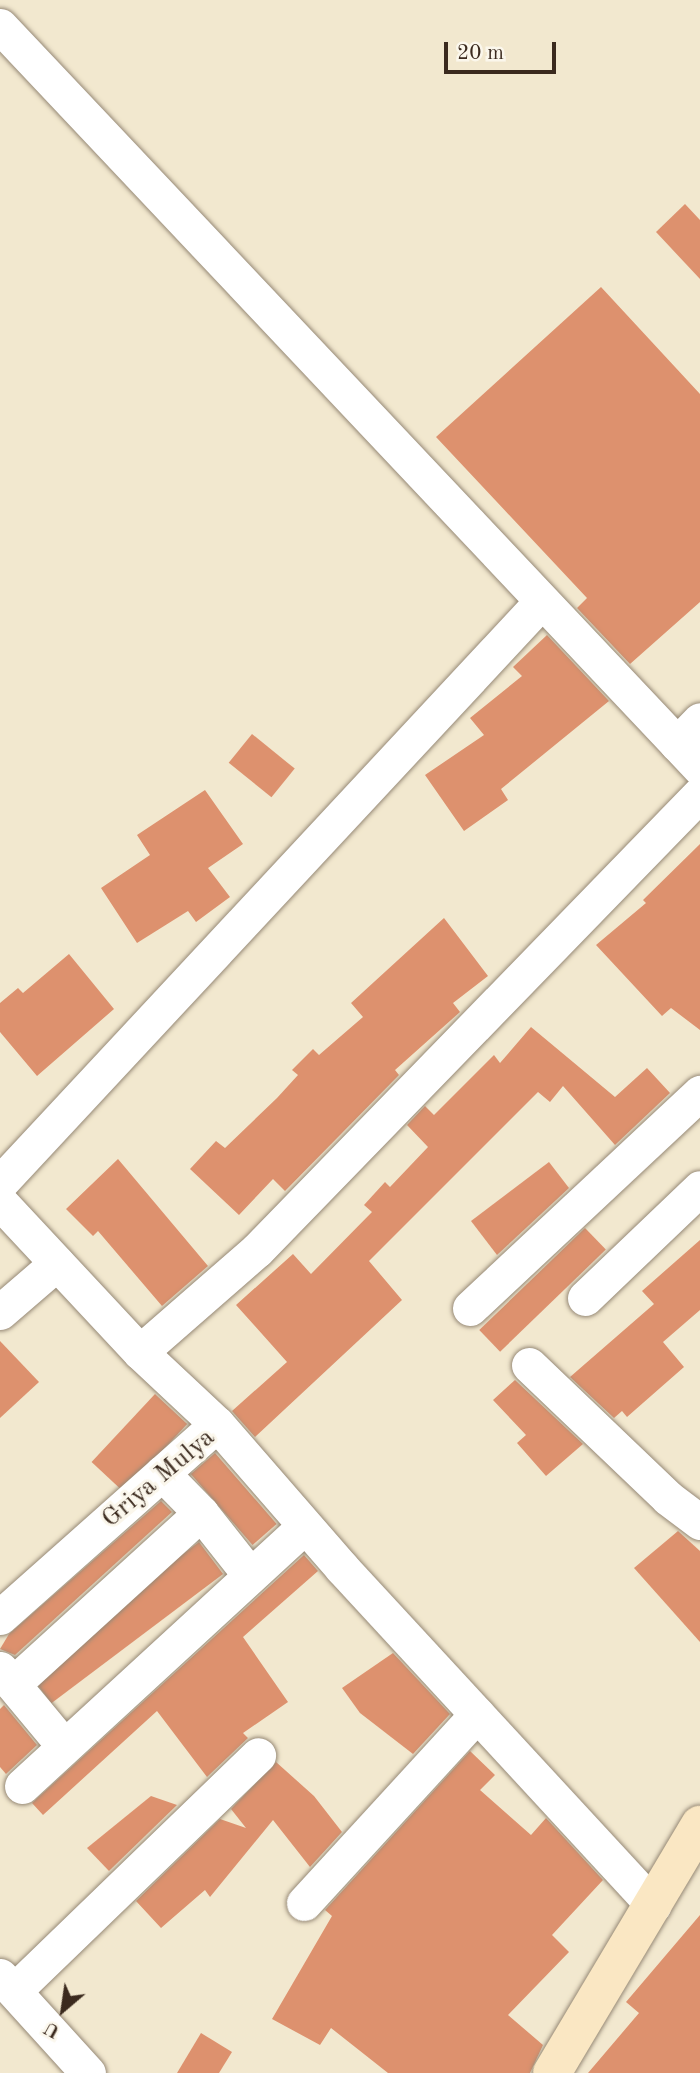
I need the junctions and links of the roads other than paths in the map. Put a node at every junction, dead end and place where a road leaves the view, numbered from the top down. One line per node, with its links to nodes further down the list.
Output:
1 (0, 26): 2 (street)
2 (542, 601): 3 (street); 6 (street)
3 (692, 744)
4 (700, 794): 13 (street)
5 (700, 1093): 11 (street)
6 (0, 1183)
7 (700, 1188): 10 (street)
8 (0, 1202): 9 (street)
9 (57, 1263): 12 (street); 13 (street)
10 (585, 1298)
11 (470, 1308)
12 (0, 1312)
13 (140, 1352): 15 (street)
14 (529, 1364): 18 (street)
15 (217, 1424): 16 (street, Griya Mulya); 19 (street, Griya Mulya)
16 (162, 1473): 17 (street); 21 (street, Griya Mulya)
17 (201, 1513): 20 (street); 22 (street)
18 (700, 1522)
19 (305, 1526): 20 (street); 23 (street, Griya Mulya)
20 (250, 1575): 24 (street)
21 (0, 1617)
22 (6, 1677): 24 (street)
23 (477, 1714): 28 (street); 29 (street, Griya Mulya)
24 (64, 1746): 26 (street)
25 (258, 1755): 30 (street)
26 (22, 1786)
27 (700, 1825): 29 (main road)
28 (304, 1903)
29 (653, 1905): 32 (main road)
30 (7, 1983): 31 (street)
31 (88, 2073)
32 (552, 2073)

